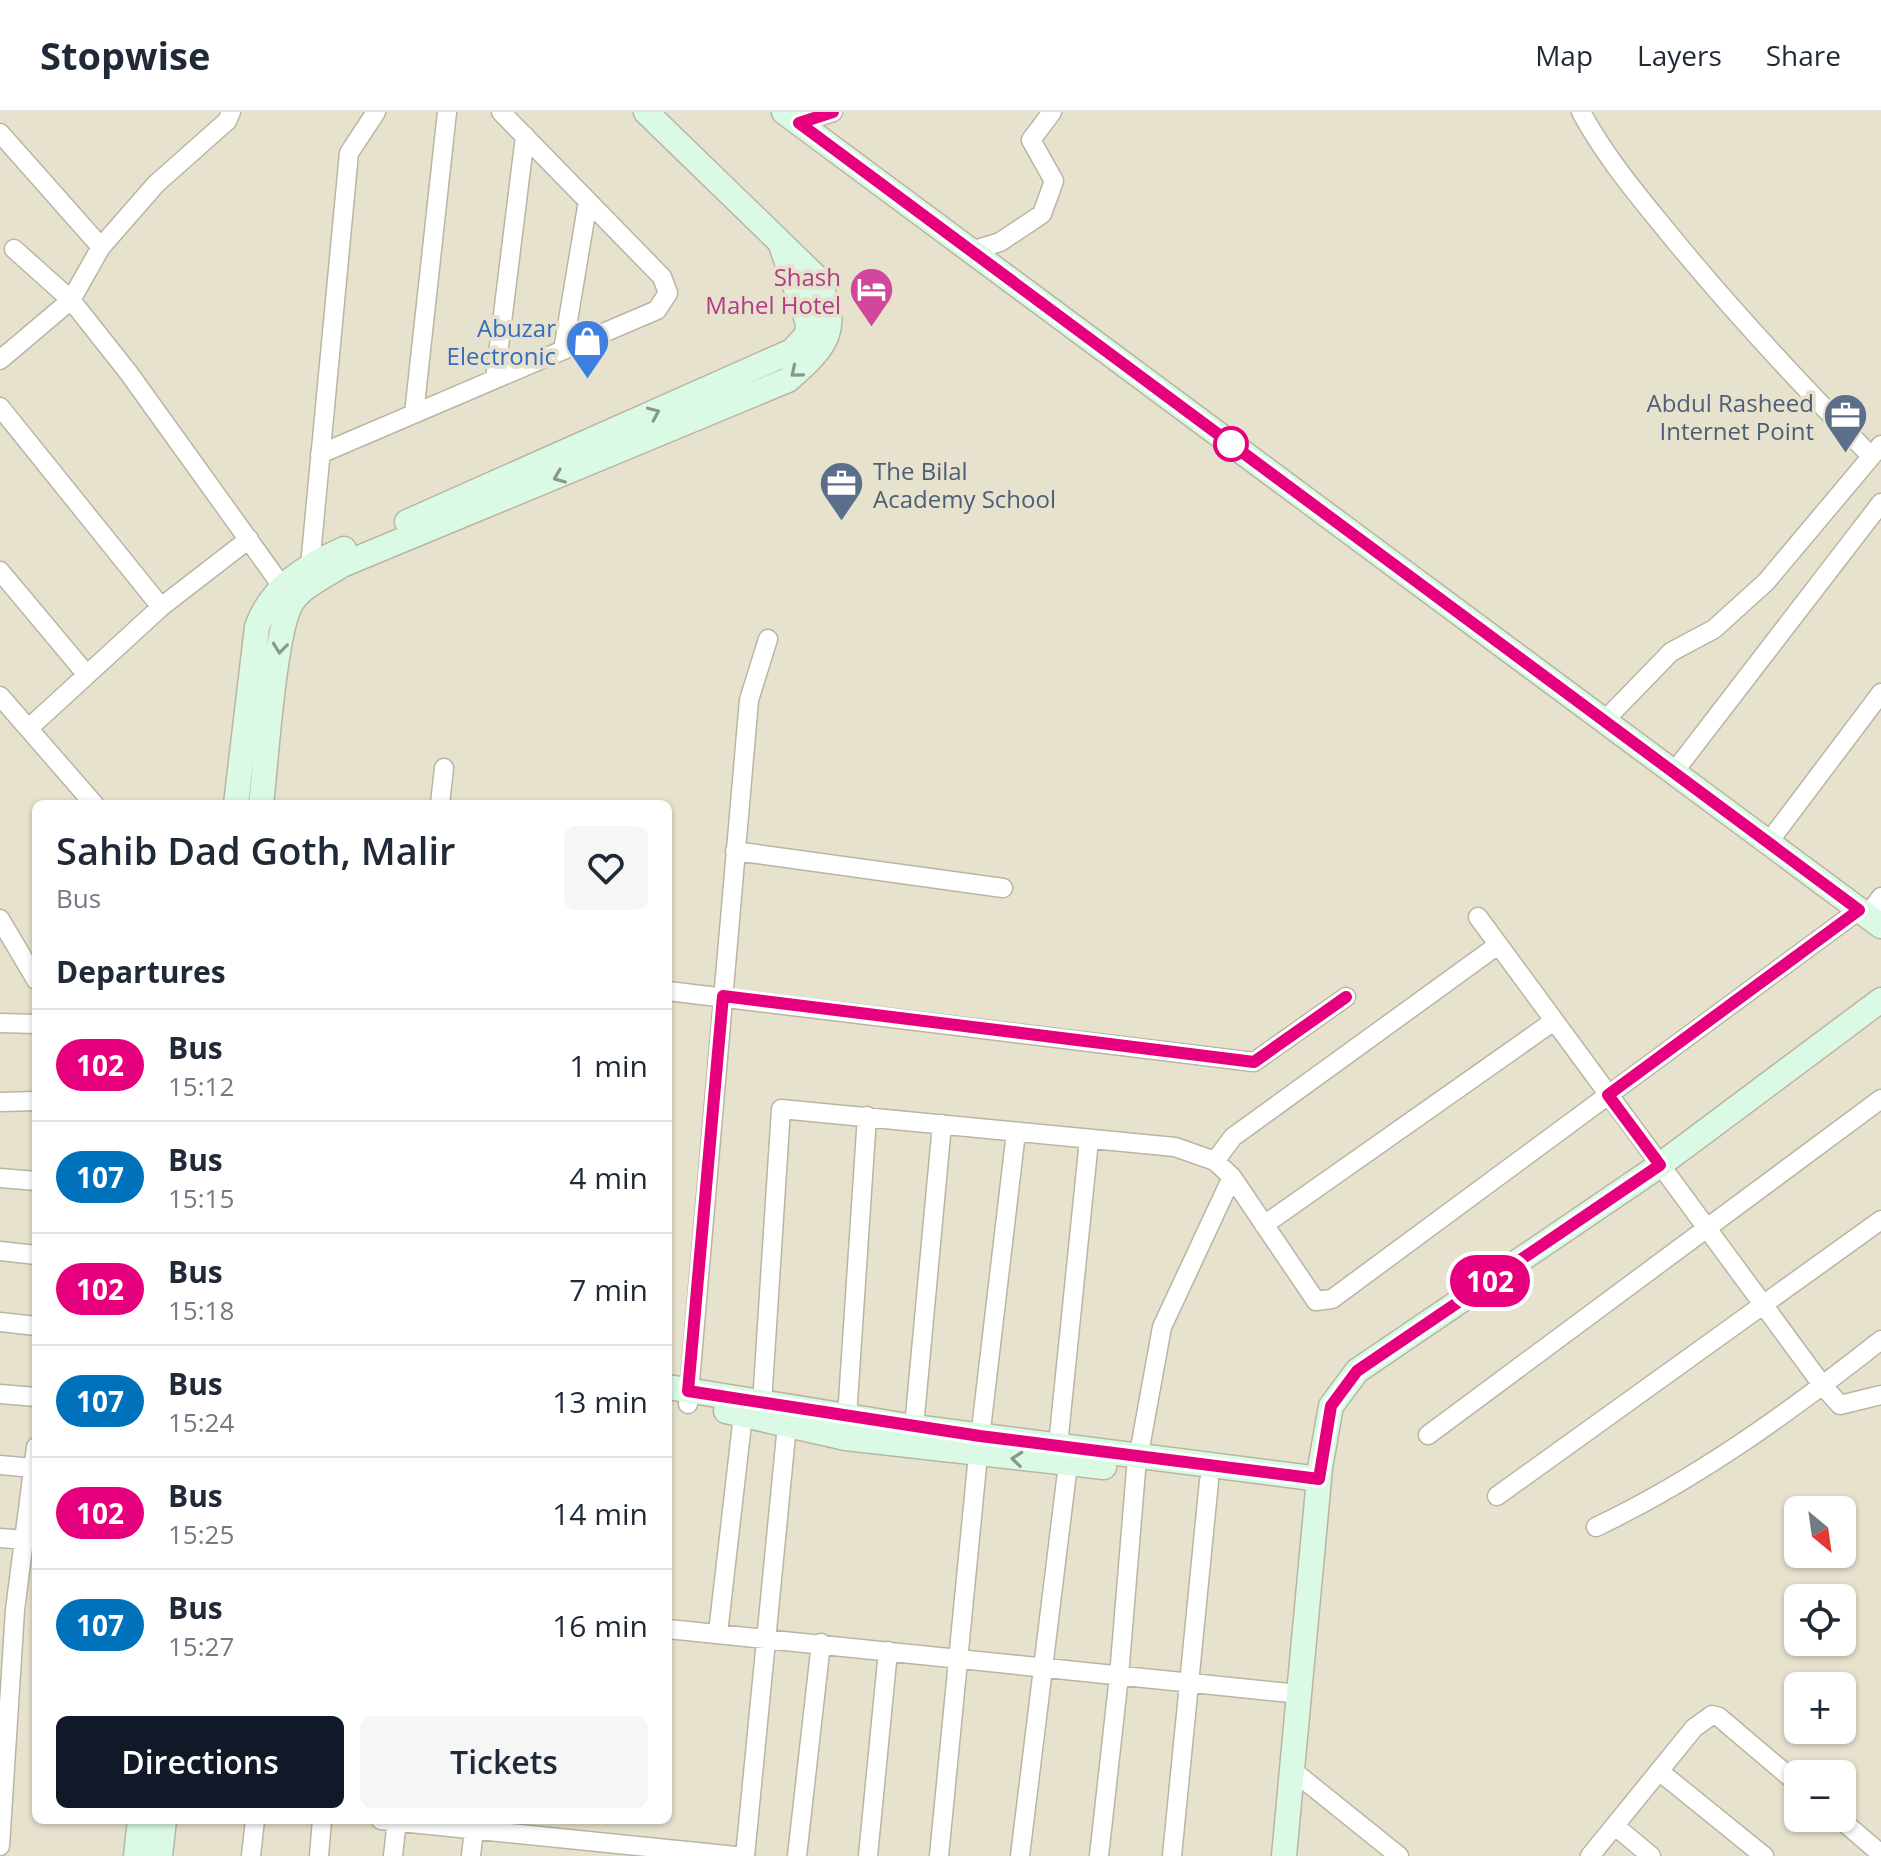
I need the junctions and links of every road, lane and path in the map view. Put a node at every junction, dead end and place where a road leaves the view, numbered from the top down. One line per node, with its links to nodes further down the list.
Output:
1 (231, 112): 14 (street)
2 (376, 112): 24 (street)
3 (447, 112): 22 (street)
4 (501, 112): 11 (street)
5 (646, 112): 13 (street)
6 (833, 112): 9 (street)
7 (1052, 112): 16 (street)
8 (1581, 112): 23 (street)
9 (792, 118): 16 (street)
10 (0, 133): 14 (street)
11 (525, 136): 12 (street); 20 (street)
12 (588, 201): 18 (street); 18 (street)
13 (779, 242): 27 (street, one-way to 13); 29 (street, one-way to 29)
14 (101, 247): 17 (street)
15 (14, 249): 17 (street)
16 (971, 251): 35 (street)
17 (71, 300): 19 (street); 26 (street)
18 (563, 350): 20 (street)
19 (0, 360)
20 (495, 379): 22 (street)
21 (0, 407): 30 (street)
22 (414, 414): 24 (street)
23 (1876, 450): 35 (street)
24 (320, 454): 27 (street)
25 (1881, 503): 38 (street)
26 (249, 539): 29 (street); 30 (street)
27 (310, 566): 29 (street)
28 (0, 571): 32 (street)
29 (287, 594): 40 (street); 41 (street, one-way to 41)
30 (161, 607): 32 (street)
31 (768, 639): 44 (street)
32 (87, 675): 36 (street)
33 (1881, 693): 43 (street)
34 (0, 696): 36 (street)
35 (1604, 721): 38 (street)
36 (29, 728): 39 (street)
37 (444, 768): 42 (street)
38 (1674, 772): 43 (street)
39 (91, 800)
40 (236, 800)
41 (261, 800)
42 (440, 800)
43 (1768, 843): 46 (street)
44 (735, 851): 45 (street); 53 (street)
45 (1003, 888)
46 (1872, 912): 59 (street)
47 (1478, 917): 50 (street)
48 (0, 919): 49 (street)
49 (6, 939): 51 (street)
50 (1498, 945): 56 (street); 67 (street)
51 (32, 975)
52 (672, 991): 53 (street)
53 (723, 996): 54 (street); 84 (street)
54 (1346, 997)
55 (1881, 1000): 68 (street)
56 (1554, 1021): 59 (street); 73 (street)
57 (0, 1023): 58 (street)
58 (32, 1024)
59 (1608, 1095): 68 (street); 73 (street)
60 (1881, 1099): 74 (street)
61 (32, 1101): 62 (street)
62 (0, 1102)
63 (867, 1116): 64 (street); 86 (street); 87 (street)
64 (942, 1124): 65 (street); 89 (street)
65 (1016, 1132): 66 (street); 91 (street)
66 (1089, 1140): 67 (street); 92 (street)
67 (1215, 1161): 69 (street)
68 (1660, 1165): 74 (street); 98 (street)
69 (1232, 1177): 73 (street); 93 (street)
70 (0, 1178): 71 (street)
71 (32, 1181)
72 (1881, 1220): 77 (street)
73 (1264, 1225)
74 (1707, 1229): 77 (street); 90 (street)
75 (0, 1251): 76 (street)
76 (32, 1255)
77 (1764, 1306): 81 (street); 99 (street)
78 (0, 1322): 79 (street)
79 (32, 1326)
80 (1881, 1340): 81 (street)
81 (1823, 1386): 83 (street); 100 (street)
82 (0, 1394): 85 (street)
83 (1881, 1395)
84 (678, 1396): 86 (street)
85 (32, 1397)
86 (752, 1409): 87 (street); 88 (street); 105 (street)
87 (847, 1417): 89 (street)
88 (787, 1425): 91 (street); 106 (street)
89 (914, 1427): 91 (street)
90 (1428, 1435)
91 (979, 1446): 92 (street); 109 (street)
92 (1063, 1455): 93 (street); 110 (street)
93 (1138, 1463): 97 (street); 98 (street); 111 (street)
94 (0, 1465): 95 (street)
95 (32, 1468)
96 (32, 1478): 102 (street)
97 (1209, 1481): 98 (street); 113 (street)
98 (1318, 1488): 114 (street)
99 (1497, 1496)
100 (1596, 1527)
101 (0, 1538): 102 (street)
102 (26, 1540): 103 (street)
103 (8, 1610): 112 (street)
104 (672, 1629): 105 (street)
105 (718, 1633): 106 (street)
106 (764, 1637): 107 (street); 140 (street)
107 (821, 1643): 108 (street); 141 (street)
108 (888, 1651): 109 (street); 142 (street)
109 (959, 1659): 110 (street); 143 (street)
110 (1044, 1669): 111 (street); 144 (street)
111 (1119, 1676): 113 (street); 145 (street)
112 (6, 1680): 115 (street)
113 (1191, 1683): 114 (street); 146 (street)
114 (1299, 1694): 116 (street)
115 (4, 1751): 119 (street)
116 (1292, 1770): 147 (street); 148 (street)
117 (1659, 1771): 118 (street); 126 (street); 151 (street)
118 (1784, 1772)
119 (1, 1823): 128 (street)
120 (140, 1824): 133 (street)
121 (164, 1824): 134 (street)
122 (255, 1824): 135 (street)
123 (322, 1824): 136 (street)
124 (391, 1824): 137 (street)
125 (474, 1824): 129 (street); 138 (street)
126 (1615, 1826): 149 (street); 150 (street)
127 (1855, 1832): 132 (street)
128 (0, 1846)
129 (557, 1847): 130 (street)
130 (624, 1850): 131 (street)
131 (697, 1854): 139 (street)
132 (1881, 1854)
133 (136, 1856)
134 (160, 1856)
135 (251, 1856)
136 (319, 1856)
137 (393, 1856)
138 (471, 1856)
139 (736, 1856)
140 (745, 1856)
141 (797, 1856)
142 (868, 1856)
143 (939, 1856)
144 (1020, 1856)
145 (1099, 1856)
146 (1172, 1856)
147 (1284, 1856)
148 (1399, 1856)
149 (1590, 1856)
150 (1651, 1856)
151 (1764, 1856)

